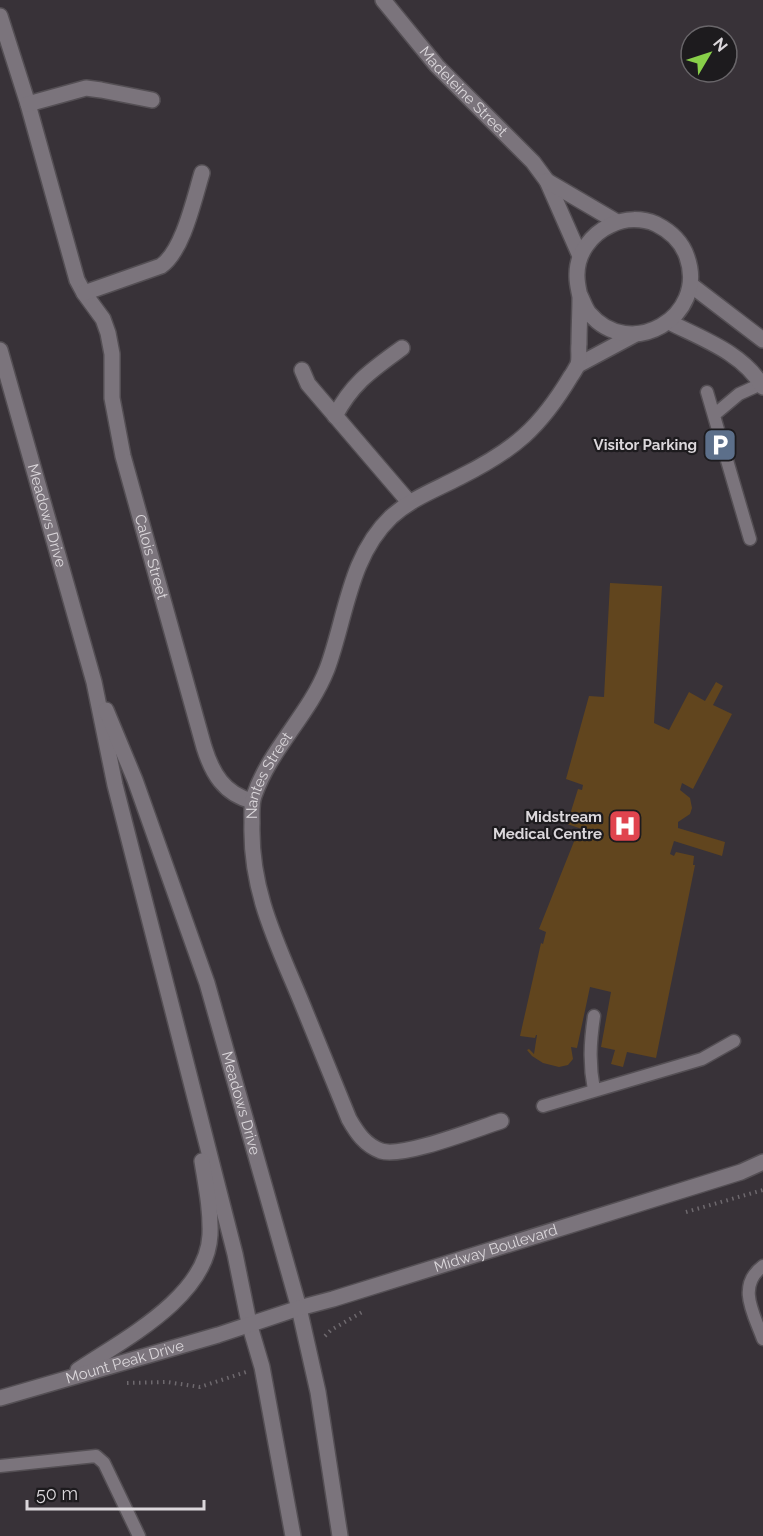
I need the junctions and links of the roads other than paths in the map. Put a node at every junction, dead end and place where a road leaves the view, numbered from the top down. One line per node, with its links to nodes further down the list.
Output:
1 (383, 0): 6 (street, Madeleine Street)
2 (0, 16): 4 (street, Calois Street)
3 (152, 100): 4 (street)
4 (28, 104): 10 (street, Calois Street)
5 (202, 173): 10 (street)
6 (547, 181): 7 (street, Madeleine Street); 8 (street, Madeleine Street)
7 (617, 222): 8 (street); 9 (street)
8 (580, 256): 11 (street, Madeleine Street)
9 (691, 285): 12 (street); 14 (street)
10 (84, 293): 26 (street, Calois Street)
11 (580, 295): 13 (street); 17 (street)
12 (669, 322): 13 (street); 19 (street)
13 (637, 334): 17 (street, Nantes Street)
14 (763, 340)
15 (402, 348): 22 (street)
16 (0, 350): 25 (street, Meadows Drive)
17 (578, 365): 23 (street, Nantes Street)
18 (302, 370): 22 (street)
19 (762, 385): 21 (lane)
20 (707, 392): 21 (lane)
21 (714, 415): 24 (lane)
22 (335, 416): 23 (street)
23 (409, 502): 26 (street, Nantes Street)
24 (750, 539)
25 (94, 682): 29 (street, Meadows Drive); 37 (street, Meadows Drive)
26 (252, 801): 32 (street, Nantes Street)
27 (594, 1016): 30 (lane)
28 (734, 1041): 30 (lane)
29 (183, 1047): 38 (street, Meadows Drive); 40 (street)
30 (594, 1090): 31 (lane)
31 (543, 1106)
32 (501, 1121)
33 (763, 1161): 35 (street, Midway Boulevard)
34 (763, 1169): 35 (street, Midway Boulevard)
35 (741, 1172): 37 (street, Midway Boulevard)
36 (763, 1266): 39 (lane)
37 (299, 1308): 38 (street, Midway Boulevard); 45 (street, Meadows Drive)
38 (249, 1323): 40 (street, Mount Peak Drive); 44 (street, Meadows Drive)
39 (763, 1339)
40 (66, 1378): 41 (street, Mount Peak Drive)
41 (0, 1398)
42 (0, 1466): 43 (lane)
43 (139, 1536)
44 (293, 1536)
45 (340, 1536)

